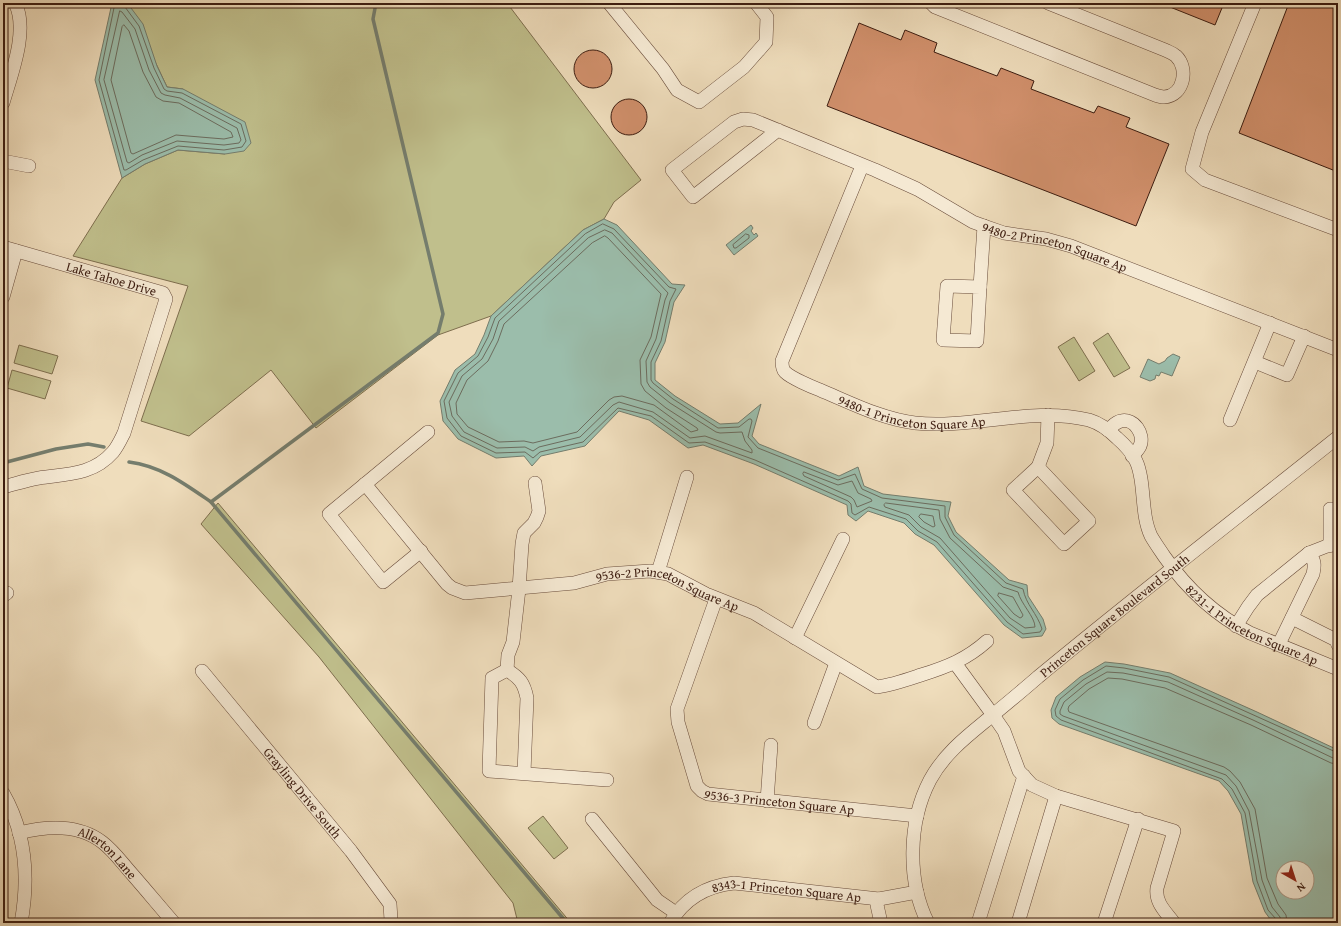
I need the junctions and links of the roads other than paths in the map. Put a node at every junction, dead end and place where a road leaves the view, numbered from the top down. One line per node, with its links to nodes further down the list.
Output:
1 (609, 3): 2 (street)
2 (756, 3)
3 (931, 3): 4 (street)
4 (1048, 3)
5 (1255, 3): 13 (street)
6 (16, 6): 7 (street)
7 (3, 103)
8 (778, 130): 8 (street, 9480-2 Princeton Square Ap); 11 (street, 9480-2 Princeton Square Ap)
9 (3, 161): 10 (street)
10 (28, 166)
11 (862, 166): 12 (street, 9480-2 Princeton Square Ap); 21 (street, 9480-1 Princeton Square Ap)
12 (984, 226): 15 (street); 17 (street, 9480-2 Princeton Square Ap)
13 (1338, 230)
14 (9, 249): 16 (street); 31 (street, Lake Tahoe Drive)
15 (980, 287): 15 (street)
16 (3, 296)
17 (1270, 323): 18 (street, 9480-2 Princeton Square Ap); 20 (street)
18 (1304, 336): 19 (street, 9480-2 Princeton Square Ap); 20 (street)
19 (1338, 350)
20 (1255, 362): 22 (street)
21 (1048, 415): 23 (street, 9480-1 Princeton Square Ap); 27 (street)
22 (1230, 420)
23 (1108, 430): 26 (street, 9480-1 Princeton Square Ap); 26 (street)
24 (428, 432): 30 (street)
25 (1338, 437): 37 (street, Princeton Square Boulevard South)
26 (1132, 456): 37 (street, 9480-1 Princeton Square Ap)
27 (1038, 467): 27 (street)
28 (687, 477): 38 (street)
29 (535, 483): 39 (street)
30 (365, 484): 35 (street, 9536-2 Princeton Square Ap); 35 (street)
31 (3, 488)
32 (1338, 509): 34 (street)
33 (843, 539): 43 (street)
34 (1334, 544): 36 (street)
35 (421, 551): 39 (street, 9536-2 Princeton Square Ap)
36 (1309, 553): 41 (street); 42 (street)
37 (1173, 569): 42 (street, 8231-1 Princeton Square Ap); 53 (street, Princeton Square Boulevard South)
38 (658, 572): 39 (street, 9536-2 Princeton Square Ap); 40 (street, 9536-2 Princeton Square Ap)
39 (519, 589): 51 (street)
40 (716, 599): 43 (street, 9536-2 Princeton Square Ap); 61 (street, 9536-3 Princeton Square Ap)
41 (1292, 618): 45 (street); 46 (street)
42 (1236, 626): 45 (street, 8231-1 Princeton Square Ap)
43 (795, 638): 48 (street, 9536-2 Princeton Square Ap)
44 (987, 641): 49 (street, 9536-2 Princeton Square Ap)
45 (1279, 644): 50 (street, 8231-1 Princeton Square Ap)
46 (1338, 645)
47 (1338, 649): 50 (street)
48 (836, 663): 49 (street, 9536-2 Princeton Square Ap); 54 (street)
49 (955, 663): 53 (street)
50 (1334, 667)
51 (507, 670): 56 (street); 56 (street)
52 (202, 671): 69 (street, Grayling Drive South)
53 (993, 715): 57 (street); 62 (street, Princeton Square Boulevard South)
54 (814, 723)
55 (771, 745): 61 (street)
56 (524, 773): 58 (street)
57 (1024, 776): 60 (street); 74 (street)
58 (607, 780)
59 (3, 793): 65 (street)
60 (1056, 796): 64 (street); 75 (street)
61 (767, 801): 62 (street, 9536-3 Princeton Square Ap)
62 (917, 816): 66 (street, Princeton Square Boulevard South)
63 (592, 819): 68 (street)
64 (1138, 819): 76 (street); 77 (street)
65 (19, 833): 70 (street); 71 (street, Allerton Lane)
66 (917, 892): 67 (street, 8343-1 Princeton Square Ap); 73 (street, Princeton Square Boulevard South)
67 (879, 899): 68 (street, 8343-1 Princeton Square Ap); 72 (street)
68 (673, 918)
69 (391, 921)
70 (21, 923)
71 (174, 923)
72 (881, 923)
73 (928, 923)
74 (978, 923)
75 (1018, 923)
76 (1104, 923)
77 (1174, 923)

